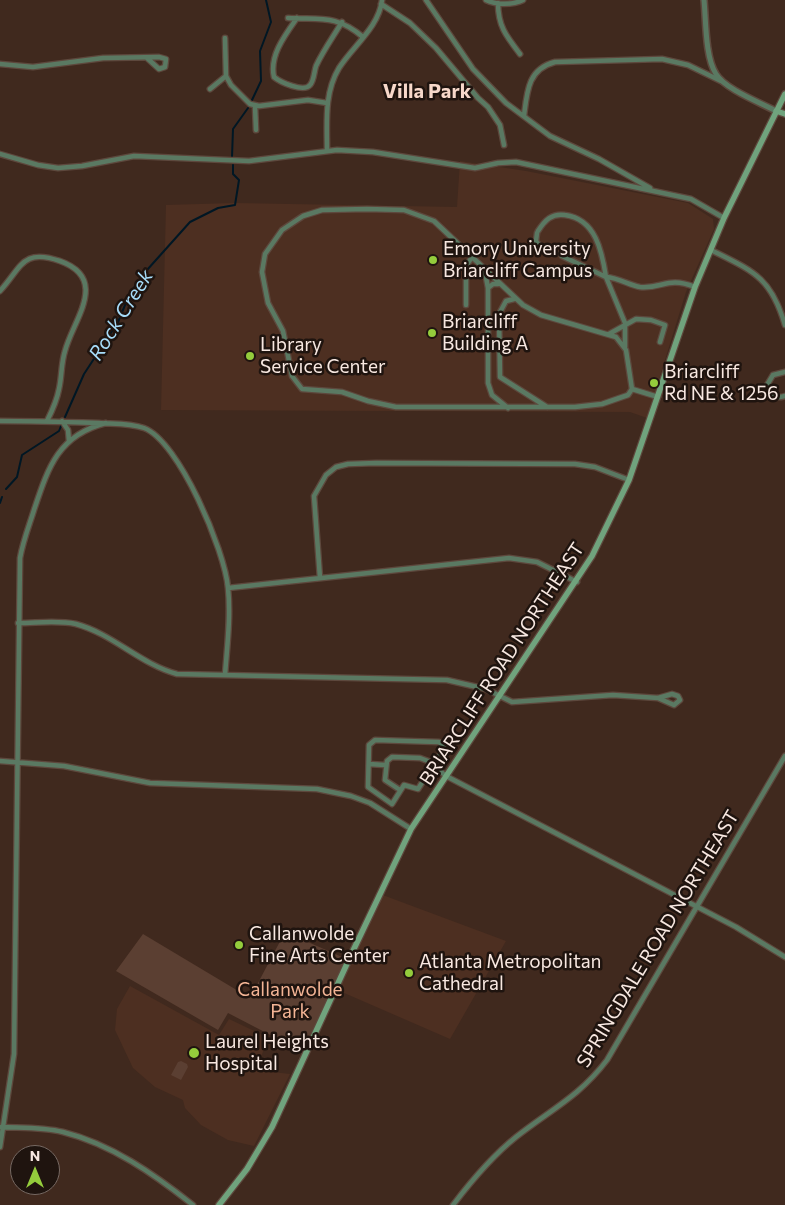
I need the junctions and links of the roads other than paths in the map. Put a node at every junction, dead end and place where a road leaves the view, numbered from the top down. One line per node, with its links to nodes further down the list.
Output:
1 (426, 0): 23 (street)
2 (486, 0): 6 (street)
3 (523, 0): 6 (street)
4 (704, 0): 16 (street)
5 (382, 2): 10 (street); 25 (street)
6 (498, 3): 12 (street)
7 (288, 18): 8 (street)
8 (297, 18): 9 (street); 9 (street)
9 (342, 22): 10 (street)
10 (363, 37): 19 (street)
11 (225, 38): 15 (street)
12 (520, 54)
13 (148, 58): 14 (street)
14 (0, 64)
15 (226, 76): 17 (street); 20 (street)
16 (724, 83): 21 (street); 23 (street)
17 (210, 88)
18 (785, 94): 21 (main road, BRIARCLIFF ROAD NORTHEAST)
19 (327, 103): 20 (street); 26 (street)
20 (255, 106): 24 (street)
21 (776, 111): 22 (main road); 31 (main road, BRIARCLIFF ROAD NORTHEAST)
22 (785, 114)
23 (524, 116): 28 (street)
24 (256, 130)
25 (504, 145)
26 (327, 150): 27 (street); 29 (street)
27 (0, 154)
28 (618, 172): 29 (street); 30 (street)
29 (613, 184): 30 (street)
30 (655, 191): 31 (street)
31 (724, 218): 32 (main road, BRIARCLIFF ROAD NORTHEAST)
32 (711, 250): 39 (main road, BRIARCLIFF ROAD NORTHEAST); 45 (street)
33 (556, 253): 37 (street)
34 (562, 256): 37 (street)
35 (472, 257): 36 (street); 43 (street); 54 (street)
36 (485, 270): 38 (street); 40 (street)
37 (606, 277): 39 (street); 44 (street)
38 (499, 284): 40 (street); 42 (street)
39 (695, 287): 52 (main road, BRIARCLIFF ROAD NORTHEAST)
40 (488, 288): 54 (street)
41 (0, 290): 56 (street)
42 (514, 299): 46 (street); 53 (street)
43 (466, 305)
44 (625, 323): 46 (street); 47 (street); 48 (street)
45 (785, 325)
46 (609, 334): 48 (street)
47 (660, 342)
48 (625, 348): 50 (street)
49 (785, 372): 51 (street)
50 (632, 388): 52 (street); 53 (street)
51 (785, 396)
52 (658, 397): 60 (main road, BRIARCLIFF ROAD NORTHEAST)
53 (549, 407): 54 (street)
54 (508, 408)
55 (0, 421): 56 (street)
56 (47, 421): 57 (street)
57 (62, 422): 58 (street); 59 (street)
58 (106, 423): 59 (street); 63 (street)
59 (69, 440): 64 (street)
60 (629, 480): 61 (street); 62 (main road, BRIARCLIFF ROAD NORTHEAST)
61 (320, 578): 62 (street); 63 (street)
62 (578, 582): 66 (main road, BRIARCLIFF ROAD NORTHEAST)
63 (228, 588): 65 (street)
64 (18, 623): 65 (street); 70 (street)
65 (225, 676): 66 (street)
66 (501, 695): 67 (street); 74 (main road, BRIARCLIFF ROAD NORTHEAST)
67 (658, 698)
68 (785, 756): 79 (street, SPRINGDALE ROAD NORTHEAST)
69 (0, 761): 70 (street)
70 (17, 763): 77 (street); 81 (street)
71 (369, 764): 72 (street); 73 (street); 76 (street)
72 (385, 765): 73 (street); 75 (street)
73 (435, 767): 74 (street); 75 (street)
74 (446, 776): 78 (main road, BRIARCLIFF ROAD NORTHEAST); 79 (street)
75 (400, 790): 76 (street)
76 (380, 796): 77 (street)
77 (375, 806): 78 (street)
78 (411, 829): 84 (main road, BRIARCLIFF ROAD NORTHEAST)
79 (697, 906): 80 (street); 85 (street, SPRINGDALE ROAD NORTHEAST)
80 (785, 958)
81 (1, 1127): 82 (street); 83 (street)
82 (0, 1147)
83 (193, 1205)
84 (219, 1205)
85 (453, 1205)

